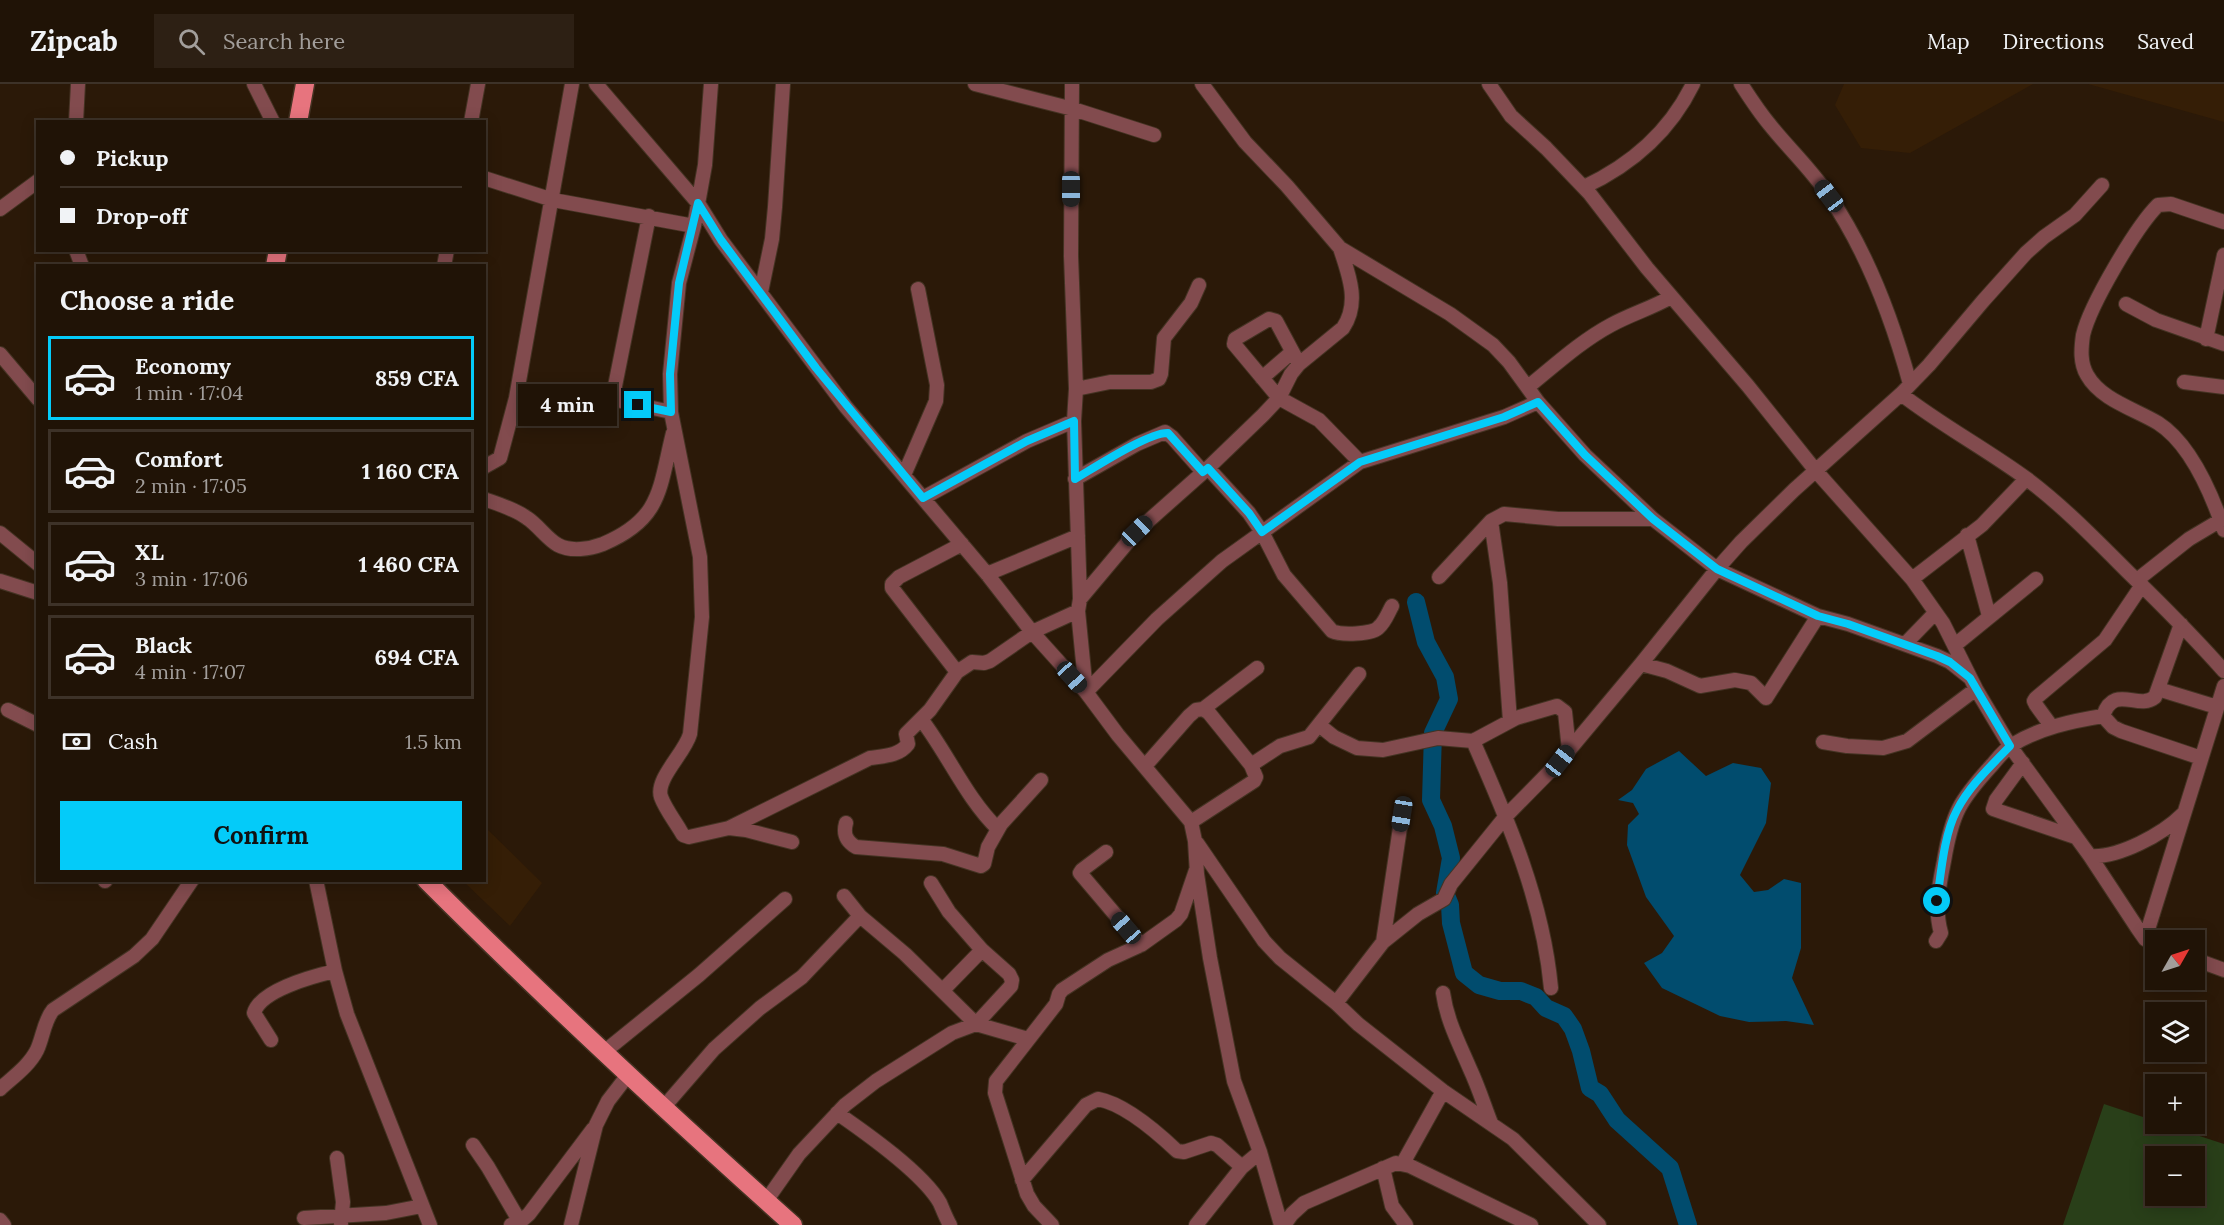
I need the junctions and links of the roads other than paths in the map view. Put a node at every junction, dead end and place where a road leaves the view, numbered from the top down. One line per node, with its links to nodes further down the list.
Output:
1 (78, 84): 16 (street)
2 (254, 84): 17 (street)
3 (305, 84): 18 (main road)
4 (478, 84): 19 (street)
5 (572, 84): 25 (street)
6 (596, 84): 26 (street)
7 (711, 84): 26 (street)
8 (783, 84): 35 (street)
9 (975, 84): 15 (street)
10 (1072, 84): 15 (street)
11 (1202, 84): 31 (street)
12 (1489, 84): 24 (street)
13 (1693, 84): 24 (street)
14 (1741, 84): 47 (street)
15 (1073, 110): 20 (street); 46 (street)
16 (76, 120)
17 (272, 120)
18 (298, 120)
19 (471, 120)
20 (1155, 135)
21 (486, 179): 25 (street)
22 (36, 182): 27 (street)
23 (2102, 185): 47 (street)
24 (1584, 187): 36 (street)
25 (553, 200): 28 (street); 54 (street)
26 (698, 203): 30 (street); 35 (street)
27 (0, 209)
28 (650, 216): 30 (street); 51 (street)
29 (2224, 222): 64 (street)
30 (694, 226): 51 (street)
31 (1340, 248): 41 (street); 44 (street)
32 (2224, 255): 38 (street)
33 (1199, 285): 46 (street)
34 (918, 289): 57 (street)
35 (761, 291): 57 (street)
36 (1671, 297): 44 (street); 56 (street)
37 (2126, 304): 38 (street)
38 (2206, 339): 39 (street)
39 (2224, 344)
40 (0, 354): 48 (street)
41 (1296, 358): 42 (street); 42 (street); 49 (street)
42 (1262, 378): 49 (street)
43 (2184, 382): 45 (street)
44 (1528, 387): 50 (street)
45 (2224, 387)
46 (1076, 389): 52 (street)
47 (1906, 389): 56 (street); 59 (street)
48 (36, 397)
49 (1279, 398): 53 (street); 55 (street)
50 (1538, 402): 53 (street); 62 (street)
51 (673, 419): 61 (street); 120 (street)
52 (1074, 421): 58 (street); 60 (street)
53 (1360, 462): 65 (street)
54 (486, 466)
55 (1205, 470): 58 (street); 65 (street); 79 (street)
56 (1816, 471): 71 (street); 74 (street)
57 (904, 475): 60 (street)
58 (1075, 479): 68 (street)
59 (2026, 479): 67 (street); 77 (street)
60 (923, 498): 69 (street)
61 (486, 500)
62 (1653, 519): 63 (street); 71 (street)
63 (1491, 521): 73 (street); 102 (street)
64 (2222, 525): 77 (street)
65 (1262, 532): 80 (street); 96 (street)
66 (0, 533): 70 (street)
67 (1967, 535): 74 (street); 82 (street)
68 (1078, 536): 72 (street); 79 (street)
69 (962, 544): 72 (street); 91 (street)
70 (36, 562)
71 (1717, 569): 83 (street); 88 (street)
72 (987, 574): 85 (street)
73 (1439, 577)
74 (1912, 579): 81 (street)
75 (2036, 579): 82 (street)
76 (0, 581): 78 (street)
77 (2139, 583): 84 (street); 105 (street)
78 (36, 592)
79 (1079, 605): 85 (street); 96 (street)
80 (1392, 606)
81 (1935, 613): 86 (street); 87 (street)
82 (1989, 615): 87 (street)
83 (1818, 616): 86 (street); 88 (street)
84 (2181, 624): 90 (street); 95 (street)
85 (1032, 632): 91 (street); 96 (street)
86 (1905, 644): 93 (street)
87 (1955, 645): 93 (street)
88 (1641, 664): 109 (street)
89 (1257, 668): 98 (street)
90 (2224, 670)
91 (957, 672): 101 (street)
92 (1359, 674): 104 (street)
93 (1973, 684): 107 (street); 108 (street)
94 (2224, 686): 97 (street)
95 (2158, 689): 97 (street); 100 (street)
96 (1086, 692): 113 (street)
97 (2217, 707): 110 (street)
98 (1203, 709): 112 (street); 113 (street)
99 (8, 710): 103 (street)
100 (2103, 716): 105 (street); 110 (street)
101 (921, 719): 120 (street); 121 (street)
102 (1510, 721): 106 (street); 109 (street)
103 (36, 724)
104 (1319, 725): 106 (street); 112 (street)
105 (2052, 727): 108 (street)
106 (1473, 741): 117 (street)
107 (1823, 742)
108 (2010, 746): 111 (street); 138 (street)
109 (1569, 750): 117 (street)
110 (2201, 758): 115 (street)
111 (2023, 763): 122 (street); 122 (street)
112 (1251, 765): 118 (street)
113 (1145, 766): 118 (street)
114 (1041, 780): 121 (street)
115 (2184, 813): 126 (street); 135 (street)
116 (1402, 814): 137 (street)
117 (1506, 816): 137 (street); 144 (street)
118 (1191, 822): 123 (street)
119 (846, 823): 121 (street)
120 (729, 828): 124 (street)
121 (998, 829)
122 (2075, 837): 126 (street)
123 (1195, 841): 127 (street); 147 (street)
124 (792, 842)
125 (1106, 852): 139 (street)
126 (2090, 856): 136 (street)
127 (1197, 867): 139 (street); 160 (street)
128 (191, 882): 153 (street)
129 (316, 882): 143 (street)
130 (428, 882): 151 (main road)
131 (931, 883): 140 (street)
132 (844, 896): 134 (street)
133 (785, 899): 151 (street)
134 (860, 916): 145 (street); 155 (street)
135 (2151, 930)
136 (2145, 935)
137 (1383, 942): 147 (street)
138 (1936, 942)
139 (1141, 945): 150 (street)
140 (982, 950): 145 (street); 148 (street)
141 (2205, 963): 142 (street)
142 (2224, 970)
143 (335, 972): 149 (street); 167 (street)
144 (1551, 988)
145 (943, 990): 148 (street)
146 (1443, 993): 157 (street)
147 (1336, 1003): 154 (street)
148 (976, 1024): 150 (street); 156 (street)
149 (271, 1040)
150 (1028, 1040): 165 (street)
151 (604, 1052): 152 (main road)
152 (628, 1075): 155 (main road); 158 (street)
153 (0, 1089)
154 (1443, 1091): 157 (street); 162 (street)
155 (663, 1108): 166 (main road)
156 (837, 1113): 166 (street); 176 (street)
157 (1491, 1123): 182 (street)
158 (596, 1125): 171 (street); 174 (street)
159 (473, 1145): 171 (street)
160 (1260, 1152): 163 (street); 179 (street)
161 (337, 1158): 170 (street)
162 (1403, 1163): 164 (street); 181 (street)
163 (1242, 1167): 165 (street); 178 (street)
164 (1383, 1168): 179 (street); 180 (street)
165 (1022, 1180): 177 (street)
166 (766, 1201): 175 (main road)
167 (422, 1206): 170 (street); 173 (street)
168 (304, 1218): 170 (street)
169 (0, 1220): 172 (street)
170 (341, 1221)
171 (516, 1224)
172 (4, 1225)
173 (430, 1225)
174 (571, 1225)
175 (793, 1225)
176 (950, 1225)
177 (1052, 1225)
178 (1196, 1225)
179 (1282, 1225)
180 (1406, 1225)
181 (1531, 1225)
182 (1599, 1225)

